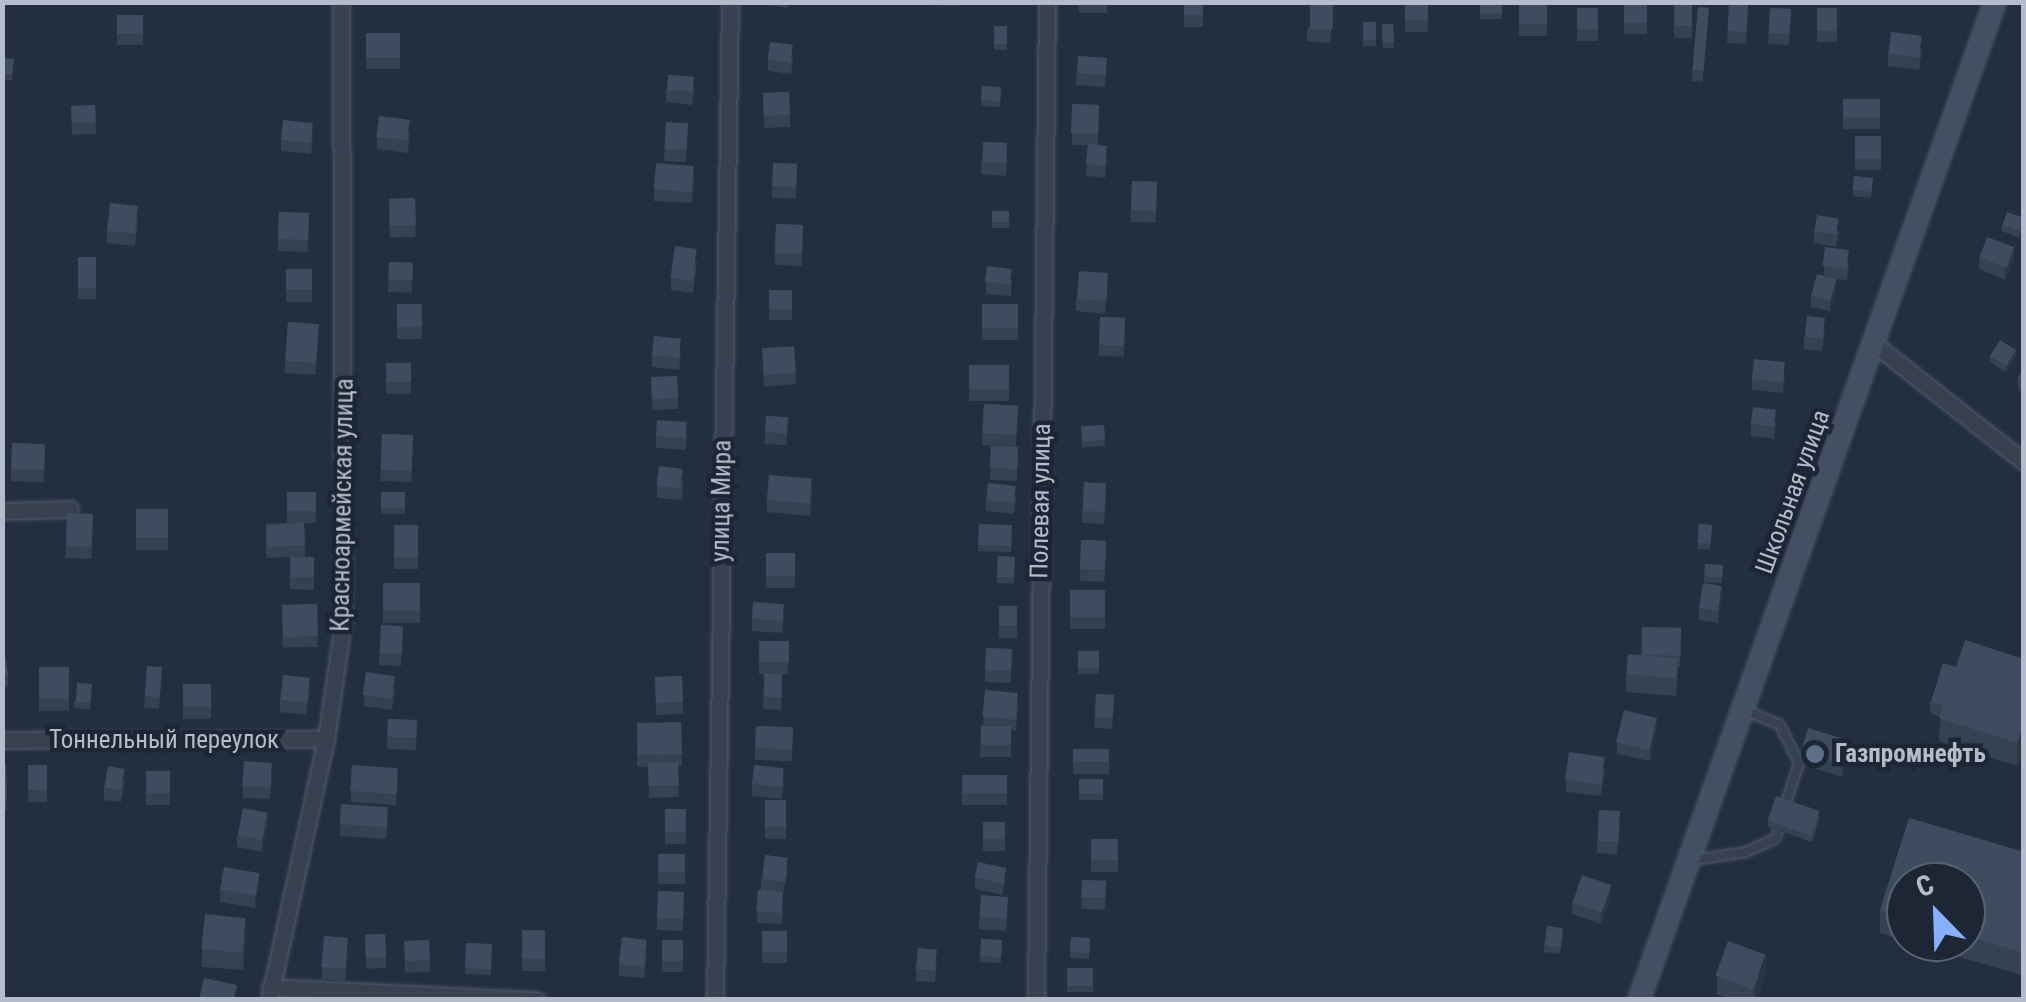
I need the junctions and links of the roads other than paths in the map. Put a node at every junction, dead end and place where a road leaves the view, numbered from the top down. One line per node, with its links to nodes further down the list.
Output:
1 (341, 2): 11 (street, Красноармейская улица)
2 (730, 2): 15 (street, улица Мира)
3 (1048, 2): 16 (street, Полевая улица)
4 (1996, 2): 5 (main road, Школьная улица)
5 (1873, 343): 6 (street); 9 (main road, Школьная улица)
6 (2024, 462)
7 (70, 509): 8 (street)
8 (2, 512)
9 (1742, 709): 12 (main road, Школьная улица); 12 (lane)
10 (2, 740): 11 (street, Тоннельный переулок)
11 (326, 740): 13 (street, Красноармейская улица)
12 (1688, 860): 17 (main road, Школьная улица)
13 (270, 993): 14 (street)
14 (537, 1000)
15 (715, 1000)
16 (1036, 1000)
17 (1639, 1000)

